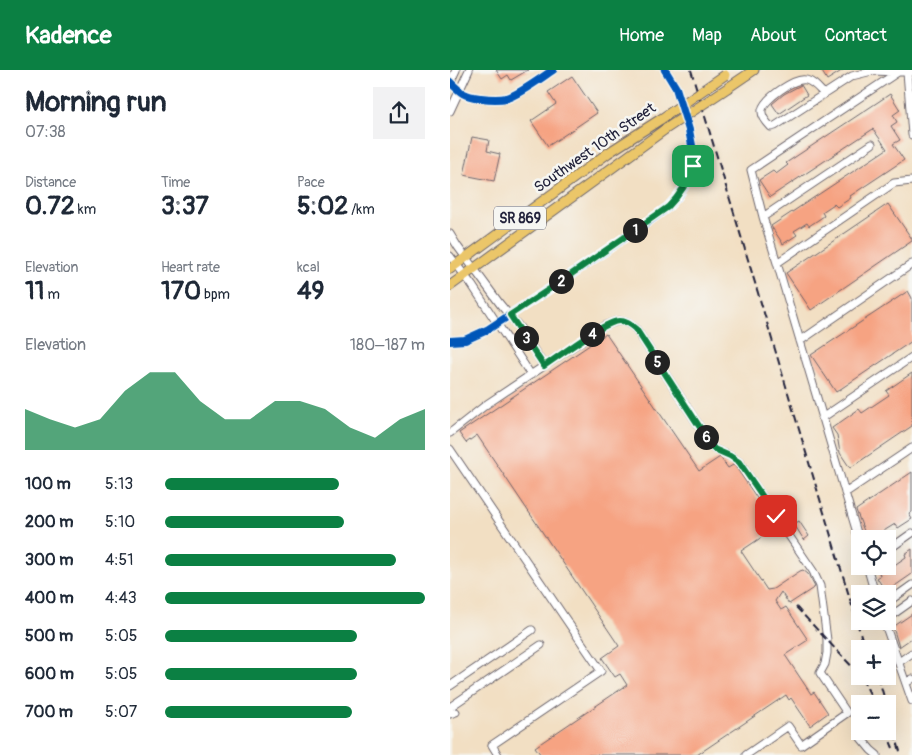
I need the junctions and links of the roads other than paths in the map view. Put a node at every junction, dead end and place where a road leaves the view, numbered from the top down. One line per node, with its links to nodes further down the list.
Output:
1 (456, 70): 11 (street)
2 (469, 70): 12 (street)
3 (553, 70): 12 (street)
4 (665, 70): 29 (street)
5 (754, 70): 26 (main road, Southwest 10th Street / SR 869, bridge)
6 (866, 71): 7 (street); 14 (street)
7 (883, 71): 10 (street)
8 (908, 71): 10 (street); 16 (street)
9 (729, 72): 22 (main road, Southwest 10th Street / SR 869, bridge)
10 (898, 72): 19 (street)
11 (450, 83): 12 (street)
12 (459, 92): 13 (street); 15 (street)
13 (450, 93)
14 (824, 94): 14 (street)
15 (450, 111)
16 (912, 135)
17 (872, 144): 19 (street)
18 (912, 181): 23 (street)
19 (763, 217): 23 (street)
20 (450, 234): 22 (street)
21 (450, 256): 25 (street)
22 (466, 258): 25 (main road, Southwest 10th Street / SR 869); 26 (street)
23 (776, 263): 31 (street)
24 (912, 264): 31 (street)
25 (453, 266): 27 (street)
26 (474, 268): 27 (main road, Southwest 10th Street / SR 869); 29 (street)
27 (464, 275): 28 (main road, Southwest 10th Street / SR 869); 30 (street)
28 (450, 286)
29 (510, 315): 30 (street); 34 (street)
30 (497, 324): 32 (street); 35 (street)
31 (800, 340): 36 (street)
32 (450, 342)
33 (912, 357): 36 (street)
34 (544, 366): 35 (street); 59 (street)
35 (531, 374): 37 (street)
36 (822, 418): 40 (street)
37 (450, 433)
38 (912, 448): 40 (street)
39 (450, 450): 58 (street)
40 (845, 493): 41 (street)
41 (856, 530)
42 (912, 533): 43 (street)
43 (896, 544)
44 (912, 585): 45 (street)
45 (896, 596)
46 (912, 601): 47 (street)
47 (896, 612)
48 (532, 630): 54 (street)
49 (887, 630): 52 (street)
50 (541, 645): 56 (street)
51 (912, 653): 52 (street)
52 (898, 662): 53 (street)
53 (909, 681): 55 (street)
54 (450, 686)
55 (912, 701)
56 (452, 711)
57 (863, 740): 60 (street)
58 (498, 755)
59 (746, 755)
60 (877, 755)

